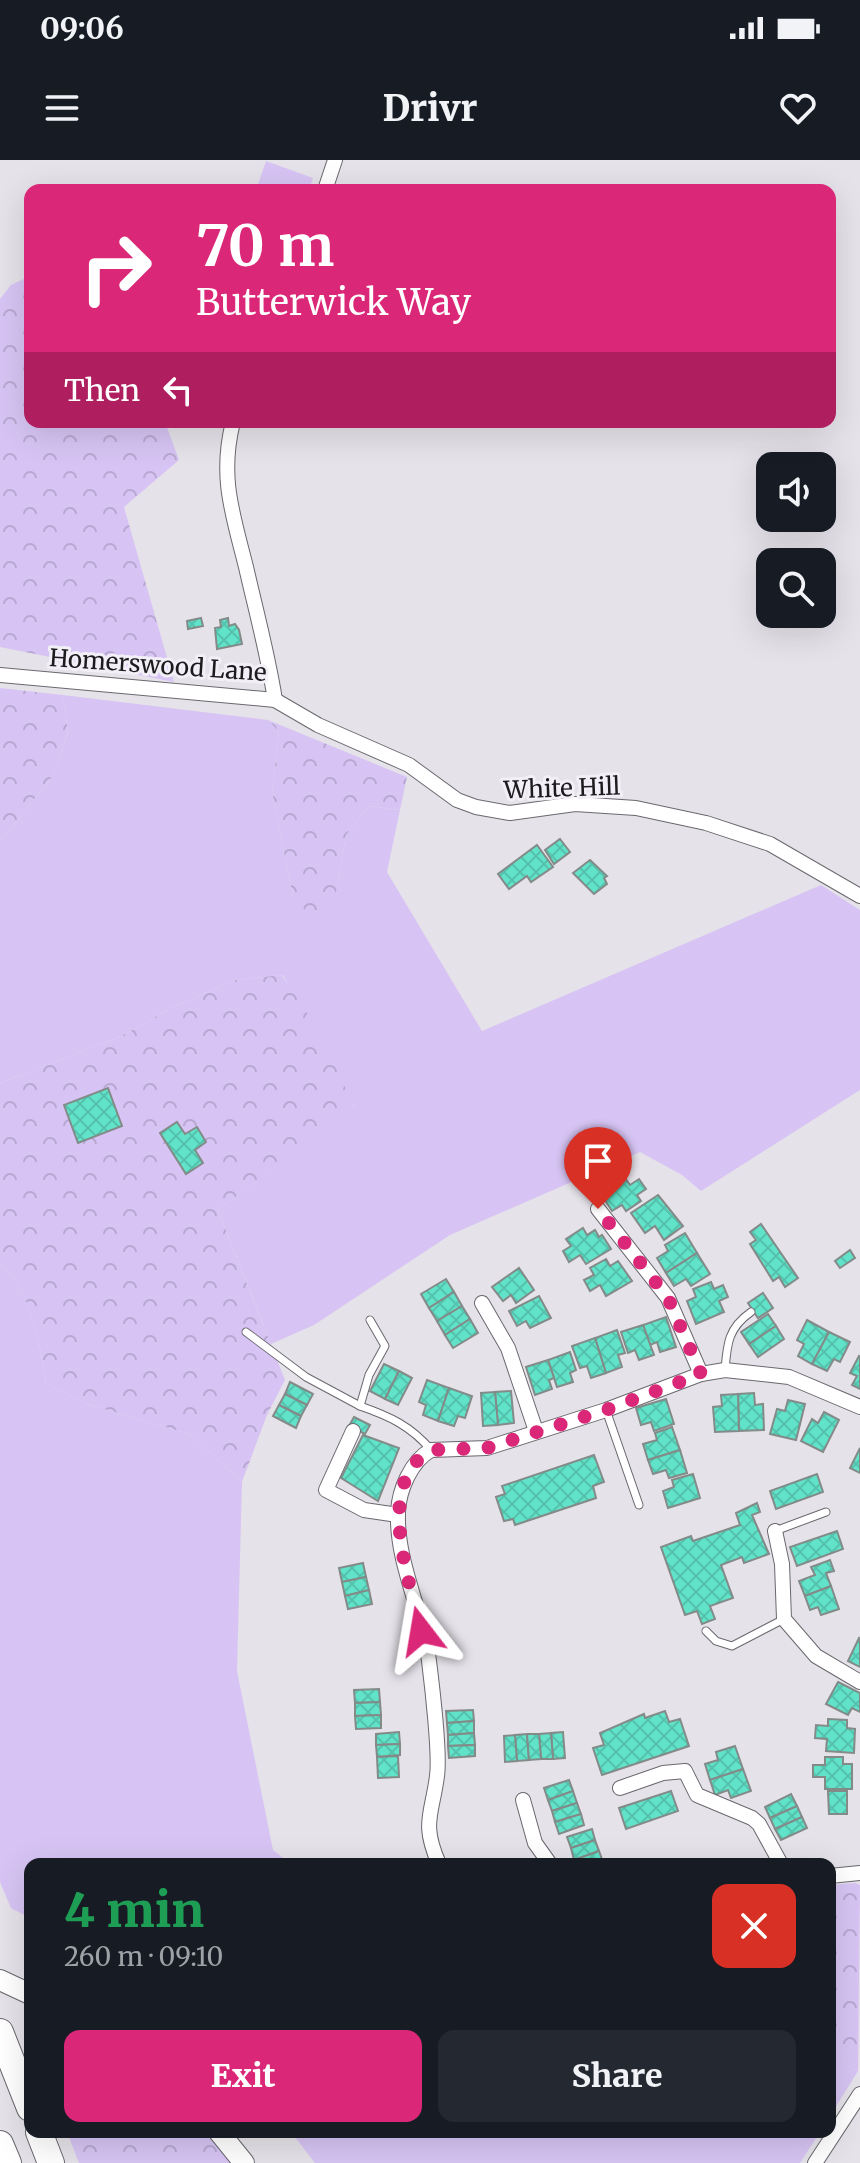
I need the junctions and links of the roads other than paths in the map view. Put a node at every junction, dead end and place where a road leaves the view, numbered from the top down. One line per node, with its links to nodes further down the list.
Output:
1 (335, 160): 2 (street)
2 (327, 184)
3 (232, 428): 5 (street, Homerswood Lane)
4 (0, 675): 5 (street, Homerswood Lane)
5 (275, 700): 6 (street, White Hill)
6 (860, 896)
7 (598, 1209): 13 (street)
8 (482, 1303): 18 (street)
9 (751, 1312): 12 (lane)
10 (370, 1320): 14 (lane)
11 (246, 1332): 14 (lane)
12 (725, 1370): 13 (street); 15 (street)
13 (701, 1374): 16 (street)
14 (360, 1406): 19 (lane)
15 (860, 1407)
16 (606, 1410): 18 (street); 20 (lane)
17 (353, 1431): 22 (street)
18 (536, 1431): 19 (street)
19 (431, 1450): 22 (street)
20 (639, 1505)
21 (826, 1512): 23 (lane)
22 (398, 1515): 29 (street)
23 (775, 1531): 24 (street)
24 (784, 1619): 25 (lane); 26 (street)
25 (706, 1631)
26 (860, 1682)
27 (620, 1788): 31 (street)
28 (523, 1800): 30 (street)
29 (437, 1858)
30 (546, 1858)
31 (778, 1858)
32 (860, 1873): 33 (street)
33 (836, 1875)
34 (0, 1980): 35 (main road)
35 (24, 1991)
36 (0, 2032): 37 (highway)
37 (24, 2093)
38 (860, 2094): 39 (street)
39 (836, 2131)
40 (41, 2138): 45 (highway)
41 (224, 2138): 46 (main road)
42 (831, 2138): 47 (street)
43 (0, 2144): 44 (highway)
44 (8, 2163)
45 (51, 2163)
46 (244, 2163)
47 (815, 2163)

